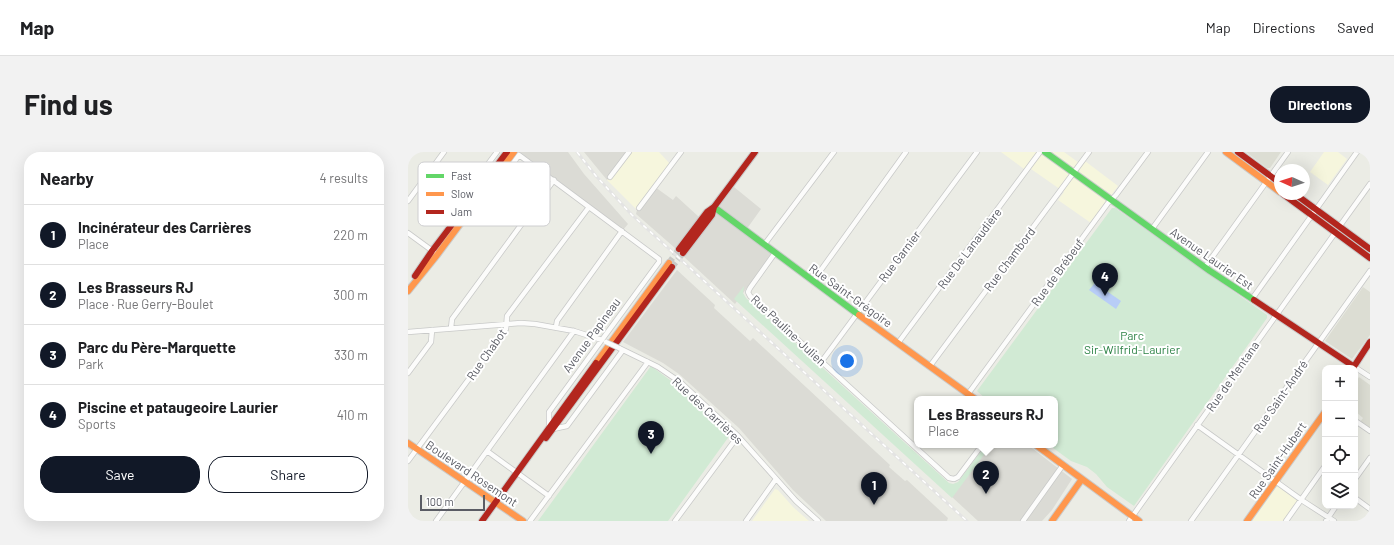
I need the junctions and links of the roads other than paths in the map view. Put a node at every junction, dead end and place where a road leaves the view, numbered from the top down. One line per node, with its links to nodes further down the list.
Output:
1 (444, 152): 20 (street)
2 (497, 152): 21 (street)
3 (506, 152): 22 (main road)
4 (629, 152): 28 (street)
5 (681, 152): 42 (street)
6 (756, 152): 41 (main road)
7 (834, 152): 53 (street)
8 (906, 152): 62 (street)
9 (977, 152): 65 (street, Rue Garnier)
10 (1040, 152): 75 (street, Rue De Lanaudière)
11 (1045, 152): 25 (main road, Avenue Laurier Est)
12 (1089, 152): 25 (street, Rue Chambord)
13 (1148, 152): 36 (street, Rue de Brébeuf)
14 (1208, 152): 49 (street)
15 (1226, 152): 31 (main road)
16 (1238, 152): 26 (main road)
17 (1288, 152): 26 (street)
18 (1357, 152): 43 (street)
19 (516, 154): 23 (main road); 24 (street)
20 (437, 162)
21 (490, 162)
22 (499, 162)
23 (509, 162)
24 (528, 162)
25 (1074, 172): 36 (main road, Avenue Laurier Est); 82 (street, Rue Chambord)
26 (1271, 176): 29 (main road); 31 (street)
27 (550, 177): 30 (street)
28 (610, 177)
29 (1274, 178)
30 (554, 180): 32 (street); 40 (street)
31 (1266, 182): 35 (main road); 60 (street)
32 (550, 185)
33 (418, 187): 39 (street)
34 (1369, 187): 48 (street)
35 (1274, 188)
36 (1111, 200): 49 (main road, Avenue Laurier Est); 86 (street, Rue de Brébeuf)
37 (1291, 200): 44 (main road)
38 (1303, 200): 43 (main road)
39 (408, 201)
40 (589, 207): 50 (street); 67 (street, Rue Chabot)
41 (714, 207): 53 (main road, Rue Saint-Grégoire); 55 (main road)
42 (639, 208)
43 (1316, 210): 44 (street); 48 (main road)
44 (1312, 216): 51 (main road); 64 (street)
45 (453, 226): 56 (main road)
46 (457, 226): 56 (main road)
47 (520, 226): 69 (street)
48 (1339, 227): 54 (main road)
49 (1152, 229): 60 (main road, Avenue Laurier Est)
50 (622, 231): 68 (street); 73 (street, Avenue Papineau)
51 (1335, 232): 58 (main road); 66 (street, Rue de Mentana)
52 (408, 233): 56 (street)
53 (764, 245): 57 (main road, Rue Saint-Grégoire)
54 (1370, 249)
55 (681, 251)
56 (435, 253): 63 (main road)
57 (776, 253): 62 (main road, Rue Saint-Grégoire); 78 (street, Rue Pauline-Julien)
58 (1370, 258)
59 (671, 265): 93 (main road, Avenue Papineau)
60 (1205, 267): 64 (main road, Avenue Laurier Est)
61 (1370, 272): 76 (street, Rue Saint-André)
62 (813, 281): 65 (main road, Rue Saint-Grégoire)
63 (408, 290)
64 (1252, 299): 66 (main road, Avenue Laurier Est)
65 (857, 314): 75 (main road, Rue Saint-Grégoire); 78 (street, Rue Garnier)
66 (1276, 315): 76 (main road, Avenue Laurier Est); 92 (street, Rue de Mentana)
67 (506, 324): 68 (street, Rue des Carrières); 69 (street, Rue des Carrières); 101 (street, Rue Chabot)
68 (556, 327): 71 (street, Rue des Carrières)
69 (451, 328): 70 (street, Rue des Carrières)
70 (432, 330): 72 (street, Rue des Carrières); 84 (street)
71 (574, 331): 73 (street, Rue des Carrières); 102 (street)
72 (408, 332)
73 (601, 340): 77 (street, Rue des Carrières, bridge); 93 (street, Avenue Papineau)
74 (1370, 342): 81 (main road)
75 (898, 343): 82 (main road, Rue Saint-Grégoire)
76 (1318, 343): 80 (main road, Avenue Laurier Est); 103 (street, Rue Saint-André)
77 (621, 349): 79 (street, Rue des Carrières); 93 (street, Avenue Papineau)
78 (822, 361): 97 (street, Rue Pauline-Julien)
79 (648, 362): 95 (street, Rue des Carrières); 114 (street)
80 (1349, 365)
81 (1355, 365)
82 (930, 366): 86 (main road, Rue Saint-Grégoire)
83 (1358, 371): 85 (street, Avenue Laurier Est)
84 (408, 373)
85 (1370, 377)
86 (968, 394): 87 (main road, Rue Saint-Grégoire)
87 (971, 396)
88 (1322, 416): 113 (main road, Rue Saint-Hubert)
89 (1360, 416): 90 (street)
90 (1358, 420)
91 (1358, 424): 94 (street)
92 (1197, 425): 103 (street); 120 (street, Rue de Mentana)
93 (551, 427): 108 (main road, Avenue Papineau)
94 (1370, 431)
95 (738, 436): 110 (street, Rue des Carrières); 126 (street)
96 (408, 442): 101 (main road, Boulevard Rosemont)
97 (914, 446)
98 (916, 448): 99 (street, Rue Pauline-Julien)
99 (980, 448)
100 (1040, 448): 106 (main road)
101 (417, 449): 105 (street, Rue Chabot); 112 (main road, Boulevard Rosemont)
102 (487, 451): 108 (street); 112 (street)
103 (1238, 454): 113 (street); 132 (street, Rue Saint-André)
104 (1370, 460): 109 (street)
105 (408, 461)
106 (1063, 465): 111 (main road); 129 (street)
107 (1322, 470): 115 (street)
108 (517, 473): 114 (street); 117 (main road, Avenue Papineau)
109 (1358, 475)
110 (776, 479): 127 (street); 128 (street, Rue des Carrières)
111 (1082, 479): 120 (main road); 130 (main road)
112 (465, 481): 117 (main road, Boulevard Rosemont); 122 (street)
113 (1276, 481): 115 (street); 133 (main road, Rue Saint-Hubert)
114 (548, 496): 125 (street)
115 (1301, 500): 121 (street); 134 (street)
116 (1358, 500): 119 (street)
117 (495, 503): 123 (main road, Avenue Papineau); 124 (main road, Boulevard Rosemont)
118 (1334, 509): 121 (street)
119 (1370, 509)
120 (1131, 519): 131 (main road)
121 (1327, 519): 135 (street)
122 (436, 521)
123 (482, 521)
124 (523, 521)
125 (530, 521)
126 (675, 521)
127 (746, 521)
128 (818, 521)
129 (1023, 521)
130 (1052, 521)
131 (1139, 521)
132 (1191, 521)
133 (1247, 521)
134 (1286, 521)
135 (1334, 521)

